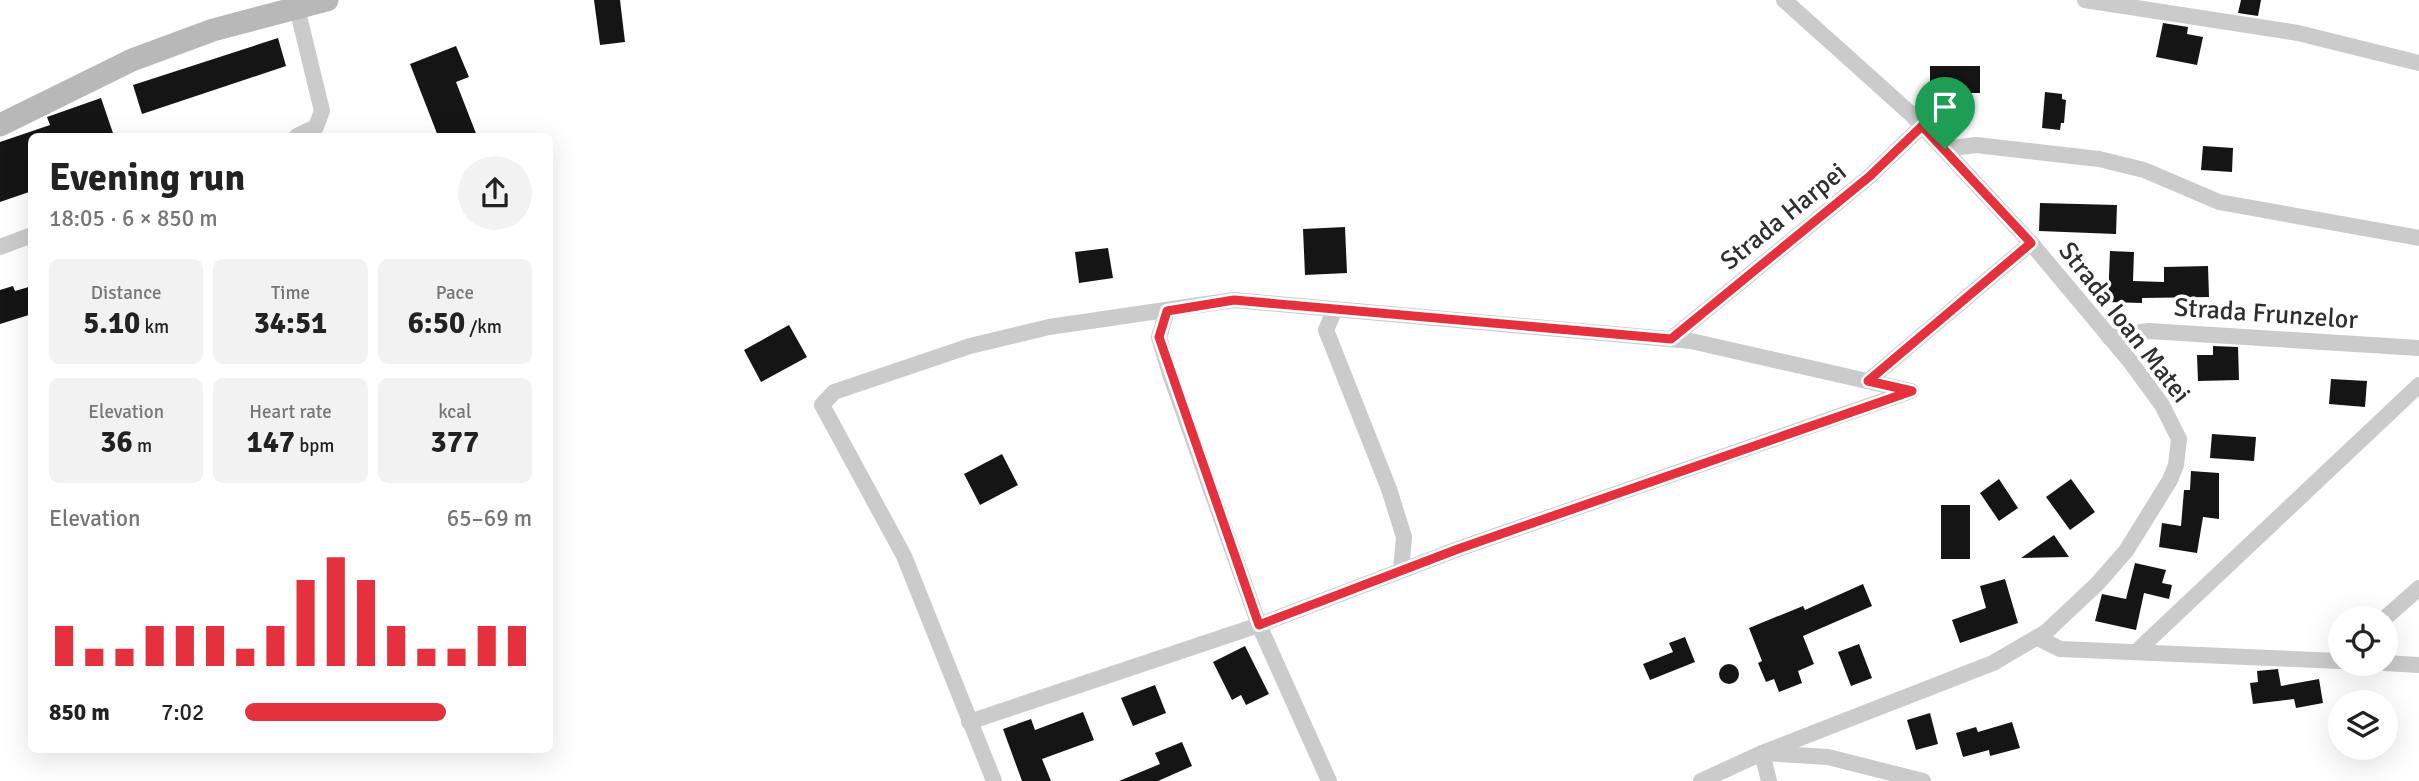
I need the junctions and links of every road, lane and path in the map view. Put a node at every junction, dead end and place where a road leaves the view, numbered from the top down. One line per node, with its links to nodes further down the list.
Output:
1 (327, 0): 4 (street)
2 (1784, 0): 7 (street, Strada Ioan Matei)
3 (2085, 0): 5 (street)
4 (297, 8): 6 (street); 8 (street)
5 (2419, 63)
6 (0, 125)
7 (1922, 126): 9 (street, Strada Ioan Matei); 17 (street, Strada Harpei)
8 (303, 133)
9 (1945, 149): 11 (street); 12 (street, Strada Ioan Matei)
10 (28, 236): 13 (street)
11 (2419, 238)
12 (2031, 243): 16 (street, Strada Ioan Matei); 19 (street)
13 (0, 247)
14 (1335, 309): 15 (street); 17 (street); 21 (street)
15 (1167, 311): 24 (street); 30 (street)
16 (2109, 337): 18 (street, Strada Frunzelor); 25 (street, Strada Ioan Matei)
17 (1671, 339): 19 (street)
18 (2419, 348)
19 (1868, 381): 21 (street)
20 (2419, 385): 26 (street)
21 (1401, 570): 24 (street)
22 (2419, 588): 23 (street)
23 (2398, 607)
24 (1259, 625): 30 (street); 33 (street)
25 (2038, 638): 26 (street); 31 (street, Strada Ioan Matei)
26 (2136, 652): 27 (street)
27 (2328, 660)
28 (2398, 664): 29 (street)
29 (2419, 665)
30 (969, 722): 32 (street)
31 (1762, 753): 34 (street, Strada Ioan Matei); 35 (street); 36 (street)
32 (994, 781)
33 (1329, 781)
34 (1702, 781)
35 (1769, 781)
36 (1923, 781)

